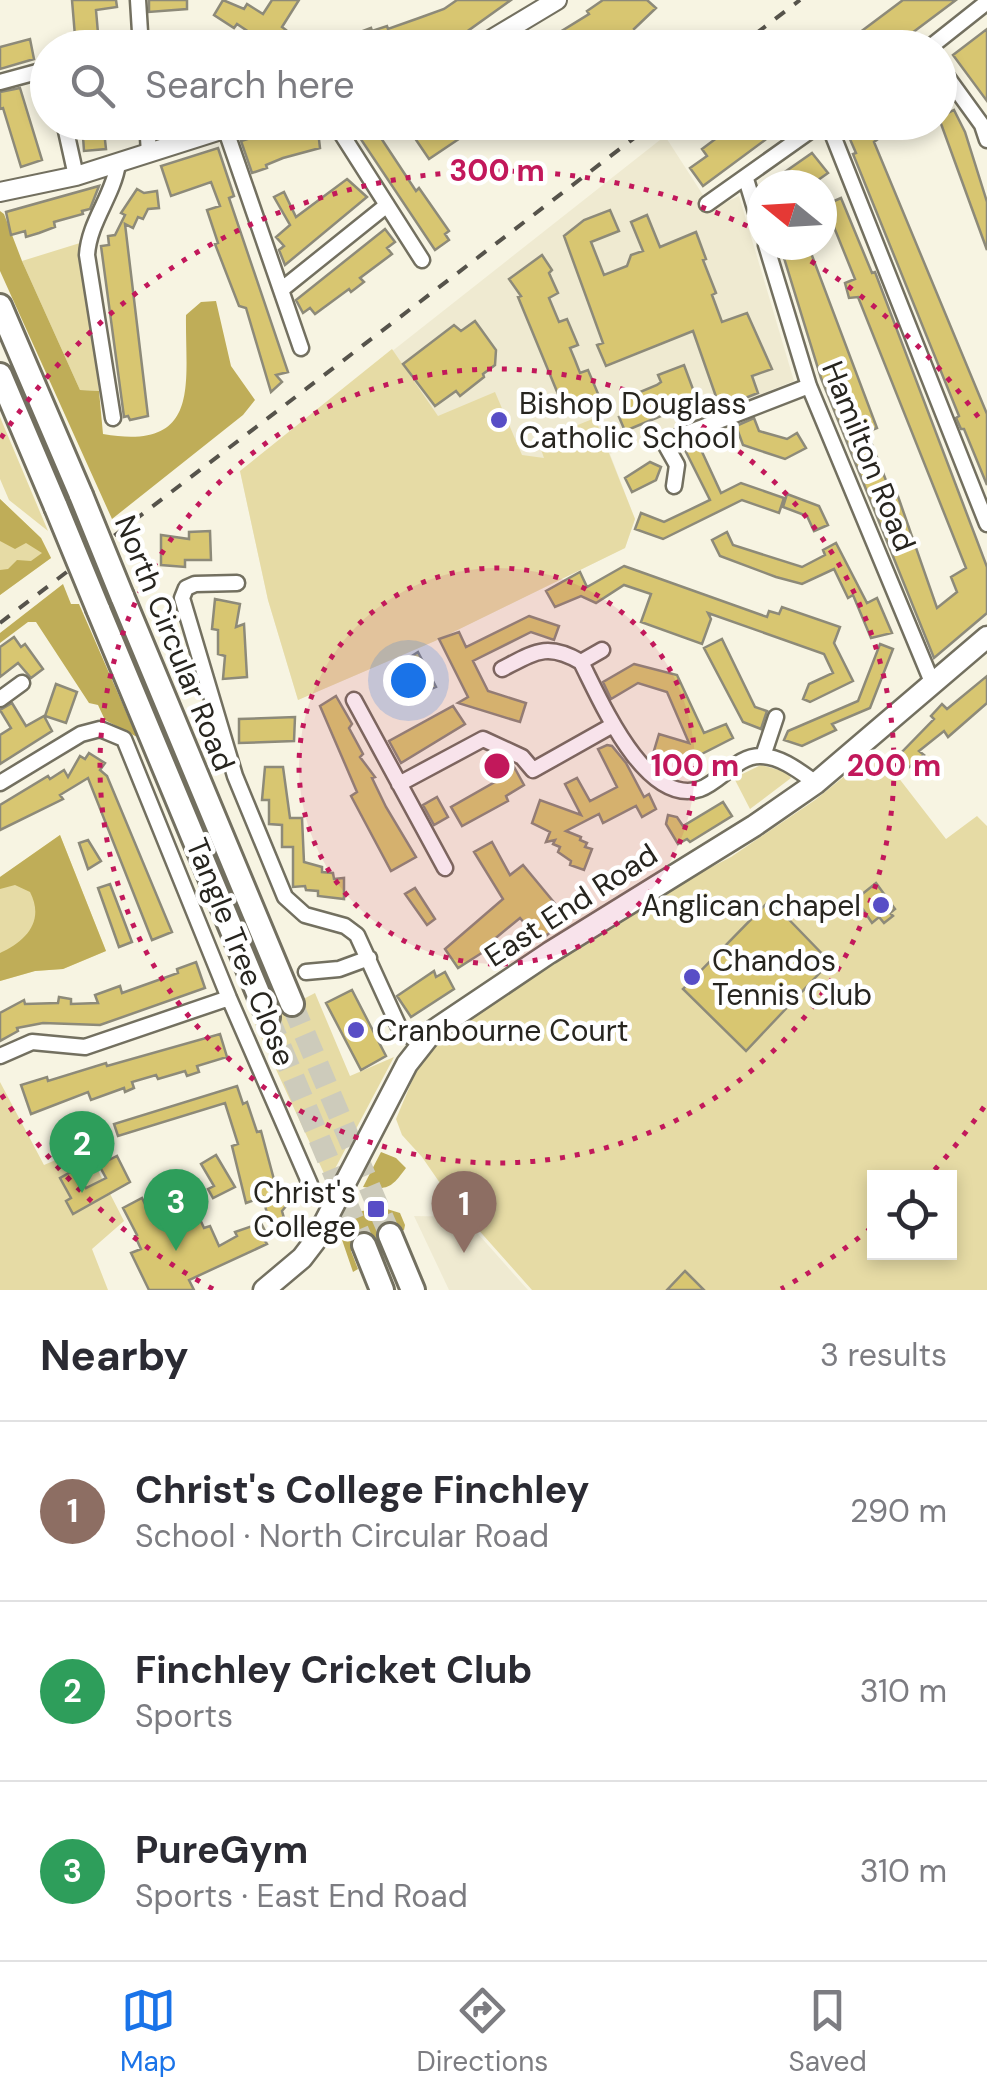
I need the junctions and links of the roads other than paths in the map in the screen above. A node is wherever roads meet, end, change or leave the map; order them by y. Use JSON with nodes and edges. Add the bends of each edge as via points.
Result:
{"nodes":[{"id":1,"x":138,"y":0,"type":"edge"},
{"id":2,"x":556,"y":0,"type":"edge"},
{"id":3,"x":987,"y":2,"type":"edge"},
{"id":4,"x":140,"y":30,"type":"edge"},
{"id":5,"x":506,"y":30,"type":"edge"},
{"id":6,"x":951,"y":30,"type":"edge"},
{"id":7,"x":30,"y":74,"type":"edge"},
{"id":8,"x":0,"y":82,"type":"edge"},
{"id":9,"x":957,"y":90,"type":"edge"},
{"id":10,"x":68,"y":140,"type":"edge"},
{"id":11,"x":148,"y":140,"type":"edge"},
{"id":12,"x":189,"y":140,"type":"edge"},
{"id":13,"x":229,"y":140,"type":"edge"},
{"id":14,"x":345,"y":140,"type":"edge"},
{"id":15,"x":798,"y":140,"type":"edge"},
{"id":16,"x":835,"y":140,"type":"edge"},
{"id":17,"x":987,"y":140,"type":"edge"},
{"id":18,"x":149,"y":153,"type":"junction"},
{"id":19,"x":118,"y":164,"type":"junction"},
{"id":20,"x":76,"y":176,"type":"junction"},
{"id":21,"x":746,"y":179,"type":"junction"},
{"id":22,"x":747,"y":182,"type":"edge"},
{"id":23,"x":1,"y":190,"type":"edge"},
{"id":24,"x":706,"y":204,"type":"dead end"},
{"id":25,"x":387,"y":205,"type":"junction"},
{"id":26,"x":422,"y":260,"type":"dead end"},
{"id":27,"x":771,"y":260,"type":"edge"},
{"id":28,"x":281,"y":290,"type":"junction"},
{"id":29,"x":0,"y":306,"type":"edge"},
{"id":30,"x":301,"y":348,"type":"dead end"},
{"id":31,"x":0,"y":374,"type":"edge"},
{"id":32,"x":809,"y":386,"type":"junction"},
{"id":33,"x":113,"y":418,"type":"dead end"},
{"id":34,"x":674,"y":486,"type":"dead end"},
{"id":35,"x":987,"y":524,"type":"edge"},
{"id":36,"x":237,"y":583,"type":"dead end"},
{"id":37,"x":987,"y":637,"type":"edge"},
{"id":38,"x":602,"y":650,"type":"dead end"},
{"id":39,"x":582,"y":662,"type":"junction"},
{"id":40,"x":502,"y":668,"type":"dead end"},
{"id":41,"x":932,"y":682,"type":"junction"},
{"id":42,"x":22,"y":683,"type":"dead end"},
{"id":43,"x":0,"y":698,"type":"edge"},
{"id":44,"x":354,"y":700,"type":"dead end"},
{"id":45,"x":776,"y":717,"type":"dead end"},
{"id":46,"x":613,"y":725,"type":"junction"},
{"id":47,"x":763,"y":756,"type":"junction"},
{"id":48,"x":0,"y":783,"type":"edge"},
{"id":49,"x":816,"y":783,"type":"junction"},
{"id":50,"x":399,"y":784,"type":"junction"},
{"id":51,"x":444,"y":868,"type":"dead end"},
{"id":52,"x":369,"y":958,"type":"junction"},
{"id":53,"x":306,"y":972,"type":"dead end"},
{"id":54,"x":230,"y":998,"type":"junction"},
{"id":55,"x":292,"y":1004,"type":"tunnel mouth"},
{"id":56,"x":268,"y":1017,"type":"tunnel mouth"},
{"id":57,"x":420,"y":1044,"type":"junction"},
{"id":58,"x":0,"y":1056,"type":"edge"},
{"id":59,"x":310,"y":1184,"type":"dead end"},
{"id":60,"x":390,"y":1235,"type":"tunnel mouth"},
{"id":61,"x":364,"y":1246,"type":"tunnel mouth"},
{"id":62,"x":264,"y":1290,"type":"edge"},
{"id":63,"x":382,"y":1290,"type":"edge"},
{"id":64,"x":413,"y":1290,"type":"edge"}],
"edges":[{"from":1,"to":4,"type":"street"},
{"from":2,"to":5,"type":"street"},
{"from":3,"to":6,"type":"street"},
{"from":7,"to":8,"type":"street"},
{"from":9,"to":17,"type":"street"},
{"from":10,"to":20,"type":"street"},
{"from":11,"to":18,"type":"street"},
{"from":12,"to":18,"type":"street"},
{"from":13,"to":28,"type":"street"},
{"from":14,"to":25,"type":"street"},
{"from":15,"to":21,"type":"street"},
{"from":16,"to":35,"type":"street"},
{"from":18,"to":19,"type":"street"},
{"from":19,"to":20,"type":"street"},
{"from":19,"to":33,"type":"street","via":[[87,255]]},
{"from":20,"to":23,"type":"street"},
{"from":21,"to":22,"type":"street"},
{"from":21,"to":24,"type":"street"},
{"from":25,"to":26,"type":"street"},
{"from":25,"to":28,"type":"street"},
{"from":27,"to":32,"type":"street","name":"Hamilton Road"},
{"from":28,"to":30,"type":"street"},
{"from":29,"to":55,"type":"highway","name":"North Circular Road","bridge":true},
{"from":31,"to":56,"type":"highway","name":"North Circular Road","bridge":true},
{"from":32,"to":34,"type":"street","via":[[664,442],[677,465]]},
{"from":32,"to":41,"type":"street","name":"Hamilton Road"},
{"from":36,"to":52,"type":"street","via":[[195,584],[182,598],[235,776],[290,904],[345,926]]},
{"from":37,"to":41,"type":"main road","name":"East End Road"},
{"from":38,"to":39,"type":"street"},
{"from":39,"to":40,"type":"street","via":[[561,650],[538,650]]},
{"from":39,"to":46,"type":"street"},
{"from":41,"to":49,"type":"main road","name":"East End Road"},
{"from":42,"to":43,"type":"street"},
{"from":44,"to":50,"type":"street"},
{"from":45,"to":47,"type":"street"},
{"from":46,"to":47,"type":"street","via":[[652,776],[674,789],[696,790]]},
{"from":46,"to":50,"type":"street","via":[[533,770],[522,757],[482,739]]},
{"from":47,"to":49,"type":"street"},
{"from":48,"to":54,"type":"street","name":"Tangle Tree Close","via":[[81,734],[100,729],[124,738]]},
{"from":49,"to":57,"type":"main road","name":"East End Road","via":[[541,958]]},
{"from":50,"to":51,"type":"street"},
{"from":52,"to":53,"type":"street"},
{"from":52,"to":57,"type":"street","via":[[399,1027]]},
{"from":54,"to":58,"type":"street","via":[[85,1046],[32,1042]]},
{"from":54,"to":59,"type":"street","name":"Tangle Tree Close"},
{"from":57,"to":62,"type":"main road","name":"East End Road","via":[[315,1242]]},
{"from":60,"to":64,"type":"highway"},
{"from":61,"to":63,"type":"highway"}]}
